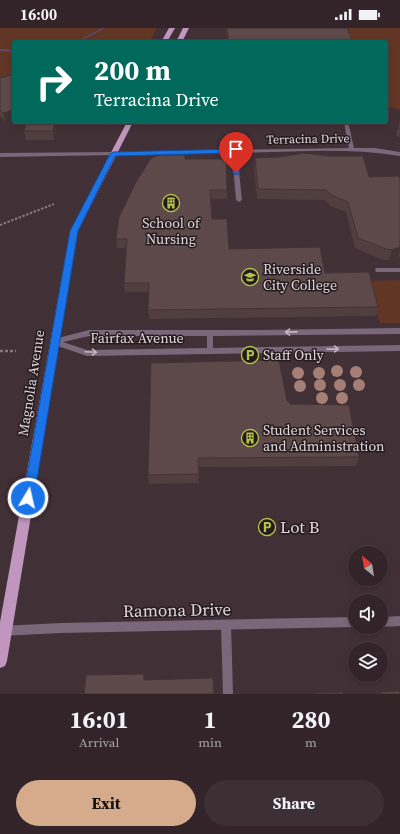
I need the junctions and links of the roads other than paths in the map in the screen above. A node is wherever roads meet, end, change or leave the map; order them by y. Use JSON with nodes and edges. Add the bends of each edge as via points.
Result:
{"nodes":[{"id":1,"x":172,"y":28,"type":"edge"},
{"id":2,"x":186,"y":28,"type":"edge"},
{"id":3,"x":165,"y":40,"type":"edge"},
{"id":4,"x":180,"y":40,"type":"edge"},
{"id":5,"x":129,"y":124,"type":"edge"},
{"id":6,"x":347,"y":124,"type":"edge"},
{"id":7,"x":352,"y":149,"type":"junction"},
{"id":8,"x":234,"y":151,"type":"junction"},
{"id":9,"x":113,"y":154,"type":"junction"},
{"id":10,"x":400,"y":154,"type":"edge"},
{"id":11,"x":0,"y":155,"type":"edge"},
{"id":12,"x":239,"y":200,"type":"dead end"},
{"id":13,"x":378,"y":270,"type":"dead end"},
{"id":14,"x":400,"y":270,"type":"edge"},
{"id":15,"x":400,"y":331,"type":"edge"},
{"id":16,"x":210,"y":333,"type":"junction"},
{"id":17,"x":54,"y":342,"type":"junction"},
{"id":18,"x":400,"y":348,"type":"edge"},
{"id":19,"x":210,"y":351,"type":"junction"},
{"id":20,"x":348,"y":622,"type":"edge"},
{"id":21,"x":388,"y":622,"type":"edge"},
{"id":22,"x":400,"y":622,"type":"edge"},
{"id":23,"x":226,"y":625,"type":"junction"},
{"id":24,"x":3,"y":631,"type":"edge"},
{"id":25,"x":0,"y":661,"type":"edge"},
{"id":26,"x":228,"y":694,"type":"edge"}],
"edges":[{"from":1,"to":3,"type":"main road"},
{"from":2,"to":4,"type":"main road"},
{"from":5,"to":9,"type":"main road","name":"Magnolia Avenue"},
{"from":6,"to":7,"type":"lane"},
{"from":7,"to":8,"type":"lane","name":"Terracina Drive"},
{"from":7,"to":10,"type":"lane","name":"Terracina Drive"},
{"from":8,"to":9,"type":"lane","name":"Terracina Drive"},
{"from":8,"to":12,"type":"lane"},
{"from":9,"to":11,"type":"street","name":"Terracina Drive"},
{"from":9,"to":17,"type":"main road","name":"Magnolia Avenue","via":[[74,231]]},
{"from":13,"to":14,"type":"lane"},
{"from":15,"to":16,"type":"lane","name":"Fairfax Avenue","one_way":true},
{"from":16,"to":17,"type":"lane","name":"Fairfax Avenue","via":[[89,333]]},
{"from":16,"to":19,"type":"lane"},
{"from":17,"to":19,"type":"lane","name":"Fairfax Avenue","one_way":true,"via":[[87,353]]},
{"from":17,"to":24,"type":"main road","name":"Magnolia Avenue"},
{"from":19,"to":18,"type":"lane","name":"Fairfax Avenue","one_way":true},
{"from":20,"to":23,"type":"street","name":"Ramona Drive"},
{"from":21,"to":22,"type":"street"},
{"from":23,"to":24,"type":"street","name":"Ramona Drive"},
{"from":23,"to":26,"type":"lane"},
{"from":24,"to":25,"type":"main road","name":"Magnolia Avenue"}]}
